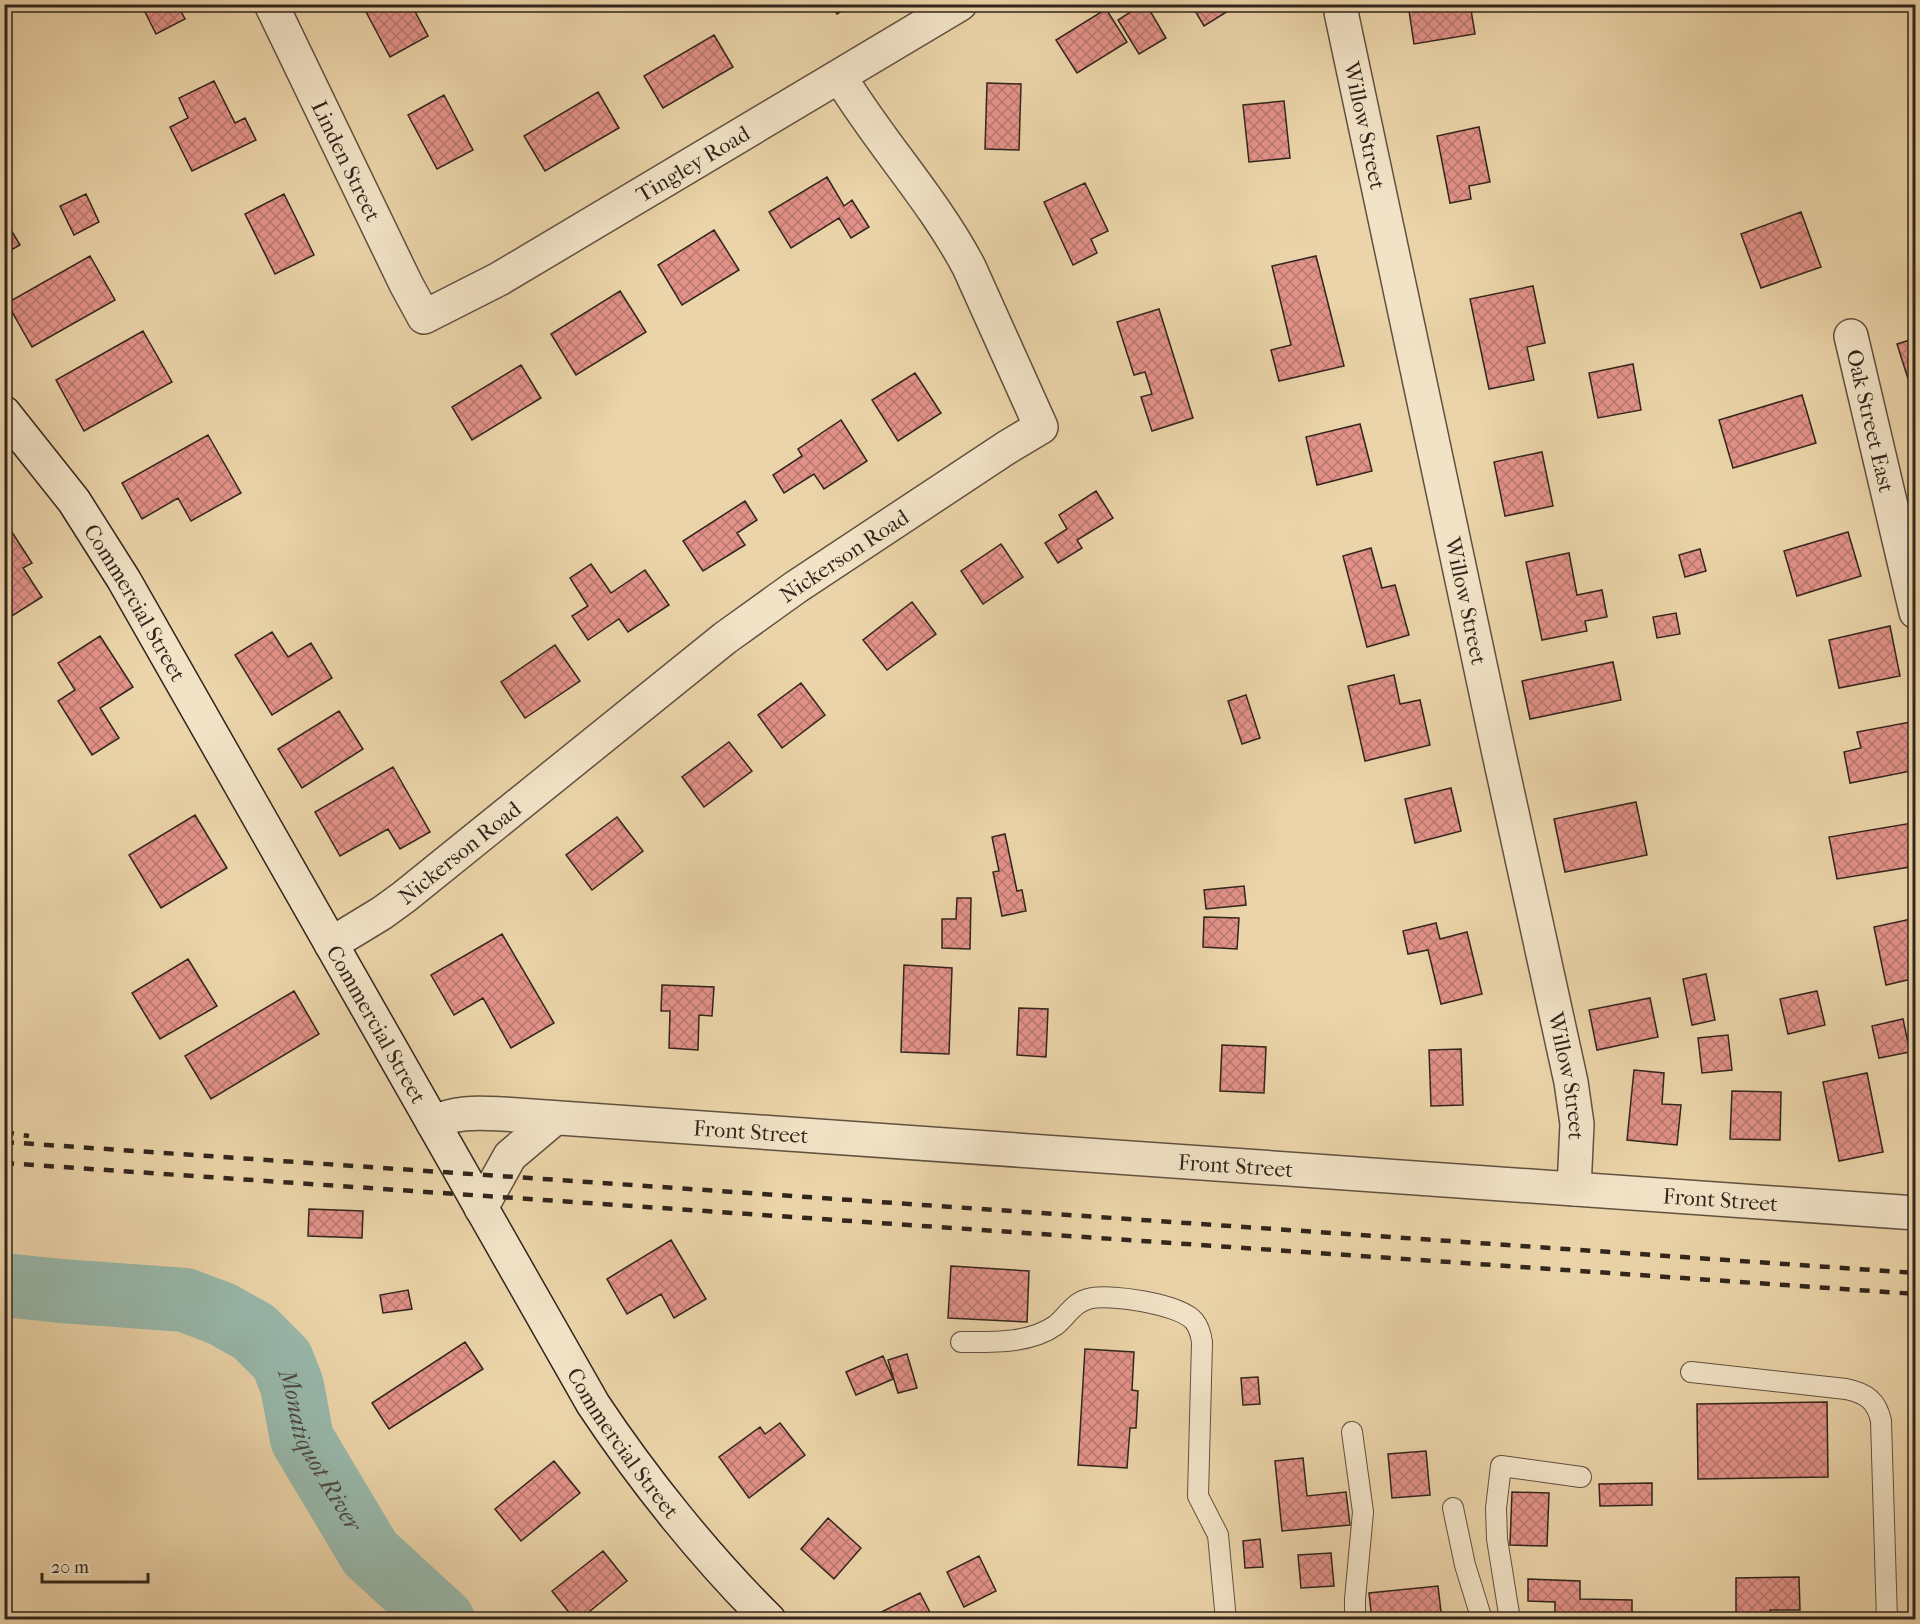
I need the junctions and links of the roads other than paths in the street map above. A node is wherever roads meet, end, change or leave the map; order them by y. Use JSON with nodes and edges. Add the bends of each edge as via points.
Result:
{"nodes":[{"id":1,"x":271,"y":4,"type":"edge"},
{"id":2,"x":960,"y":4,"type":"edge"},
{"id":3,"x":1341,"y":12,"type":"dead end"},
{"id":4,"x":840,"y":77,"type":"junction"},
{"id":5,"x":424,"y":317,"type":"joint"},
{"id":6,"x":1851,"y":336,"type":"dead end"},
{"id":7,"x":4,"y":413,"type":"edge"},
{"id":8,"x":1916,"y":612,"type":"edge"},
{"id":9,"x":331,"y":944,"type":"junction"},
{"id":10,"x":555,"y":1118,"type":"junction"},
{"id":11,"x":433,"y":1123,"type":"junction"},
{"id":12,"x":1574,"y":1189,"type":"junction"},
{"id":13,"x":481,"y":1208,"type":"junction"},
{"id":14,"x":1916,"y":1213,"type":"edge"},
{"id":15,"x":961,"y":1342,"type":"dead end"},
{"id":16,"x":1690,"y":1372,"type":"dead end"},
{"id":17,"x":1352,"y":1432,"type":"dead end"},
{"id":18,"x":1581,"y":1477,"type":"dead end"},
{"id":19,"x":1453,"y":1508,"type":"dead end"},
{"id":20,"x":769,"y":1620,"type":"edge"},
{"id":21,"x":1226,"y":1620,"type":"edge"},
{"id":22,"x":1355,"y":1620,"type":"edge"},
{"id":23,"x":1482,"y":1620,"type":"edge"},
{"id":24,"x":1510,"y":1620,"type":"edge"},
{"id":25,"x":1887,"y":1620,"type":"edge"}],
"edges":[{"from":1,"to":5,"type":"street","name":"Linden Street"},
{"from":2,"to":4,"type":"street","name":"Tingley Road"},
{"from":3,"to":12,"type":"street","name":"Willow Street","via":[[1571,1082],[1577,1134]]},
{"from":4,"to":5,"type":"street","name":"Tingley Road","via":[[498,279]]},
{"from":4,"to":9,"type":"street","name":"Nickerson Road","via":[[956,243],[1041,428],[769,606],[683,670],[382,914]]},
{"from":6,"to":8,"type":"street","name":"Oak Street East"},
{"from":7,"to":9,"type":"street","name":"Commercial Street","via":[[45,462],[98,537]]},
{"from":9,"to":11,"type":"street","name":"Commercial Street"},
{"from":10,"to":11,"type":"street","name":"Front Street","via":[[469,1113]]},
{"from":10,"to":12,"type":"street","name":"Front Street"},
{"from":10,"to":13,"type":"street","via":[[510,1156]]},
{"from":11,"to":13,"type":"street","name":"Commercial Street"},
{"from":12,"to":14,"type":"street","name":"Front Street"},
{"from":13,"to":20,"type":"street","name":"Commercial Street","via":[[614,1436],[688,1529]]},
{"from":15,"to":21,"type":"lane","via":[[1011,1340],[1042,1332],[1090,1298],[1154,1303],[1195,1321],[1202,1342],[1198,1496],[1218,1535]]},
{"from":16,"to":25,"type":"lane","via":[[1845,1389],[1865,1394],[1873,1401],[1881,1421]]},
{"from":17,"to":22,"type":"lane","via":[[1363,1512]]},
{"from":18,"to":24,"type":"lane","via":[[1501,1466],[1496,1524]]},
{"from":19,"to":23,"type":"lane","via":[[1462,1555]]}]}
